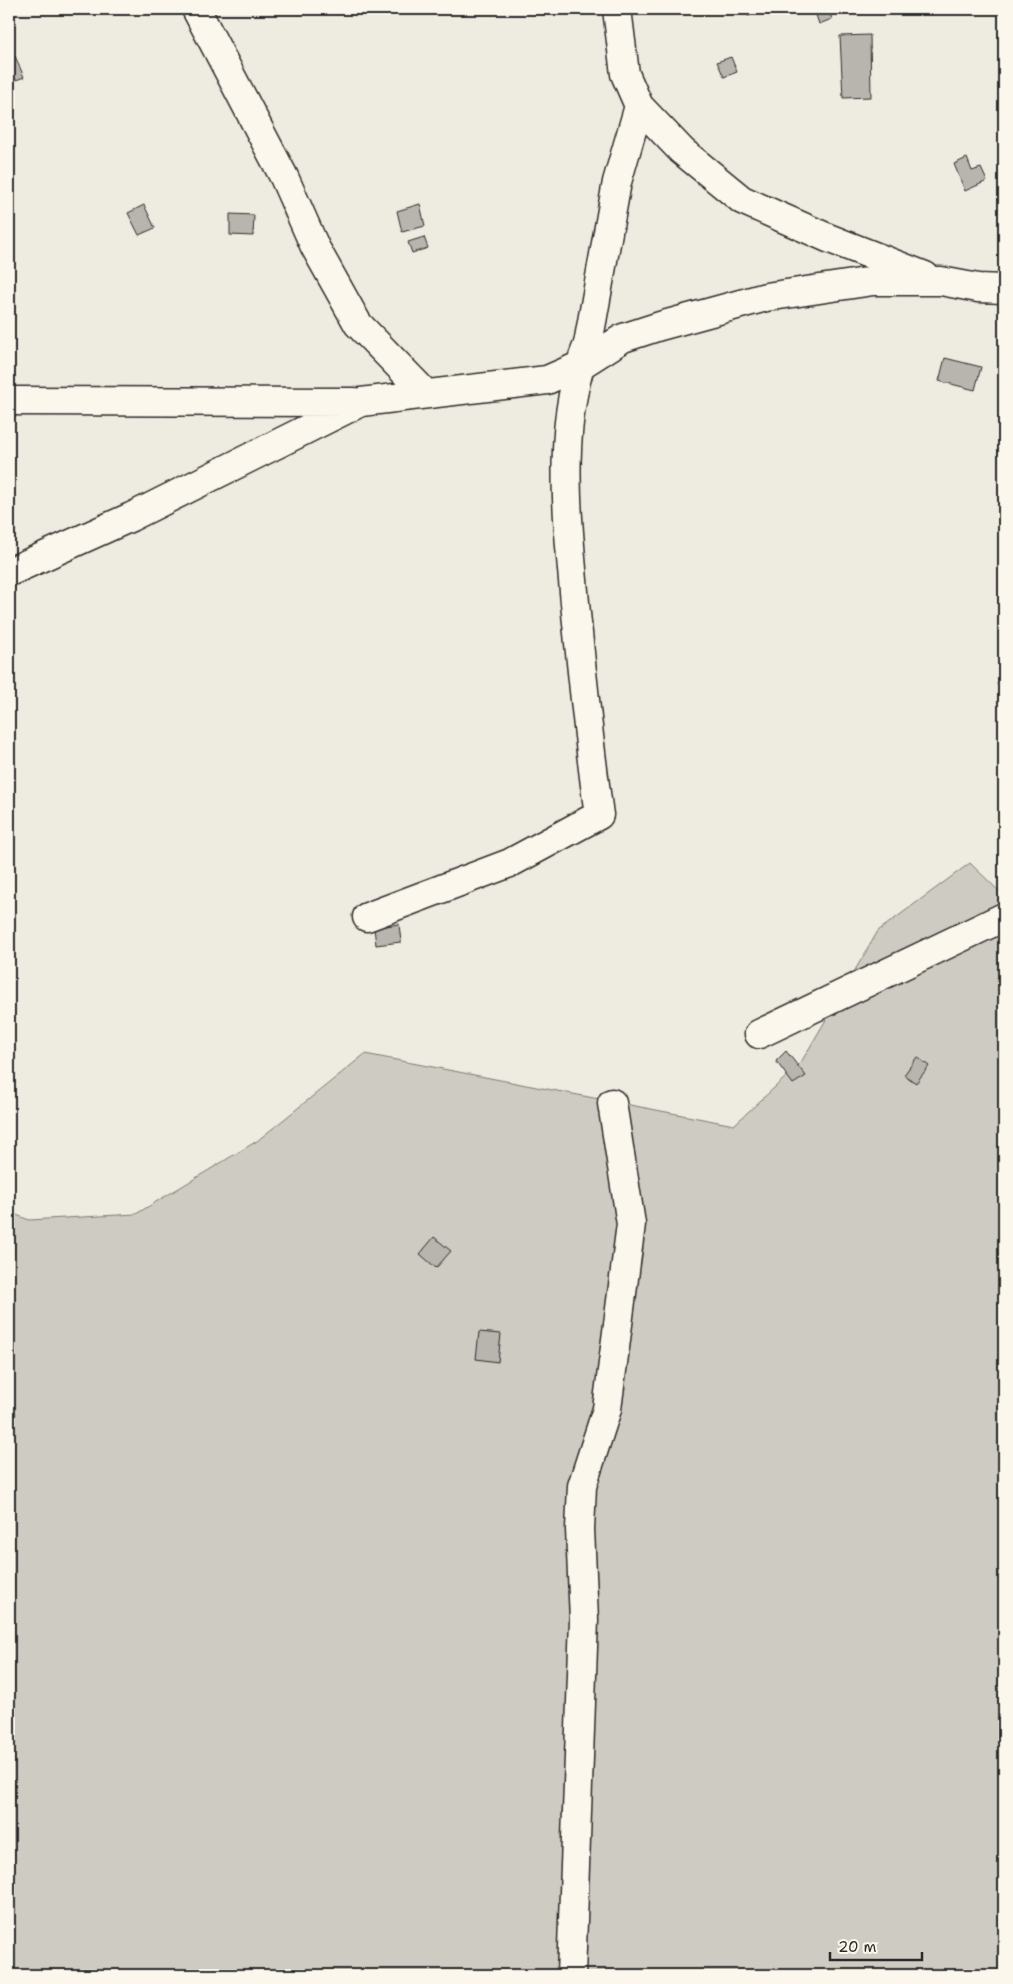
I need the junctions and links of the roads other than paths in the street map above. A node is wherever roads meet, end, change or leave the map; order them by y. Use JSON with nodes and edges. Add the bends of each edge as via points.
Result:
{"nodes":[{"id":1,"x":196,"y":9,"type":"edge"},
{"id":2,"x":617,"y":9,"type":"edge"},
{"id":3,"x":639,"y":106,"type":"junction"},
{"id":4,"x":941,"y":281,"type":"junction"},
{"id":5,"x":1004,"y":289,"type":"edge"},
{"id":6,"x":579,"y":366,"type":"junction"},
{"id":7,"x":426,"y":394,"type":"junction"},
{"id":8,"x":9,"y":401,"type":"edge"},
{"id":9,"x":360,"y":402,"type":"junction"},
{"id":10,"x":9,"y":572,"type":"edge"},
{"id":11,"x":367,"y":917,"type":"dead end"},
{"id":12,"x":1004,"y":917,"type":"edge"},
{"id":13,"x":759,"y":1034,"type":"dead end"},
{"id":14,"x":612,"y":1103,"type":"dead end"},
{"id":15,"x":571,"y":1975,"type":"edge"}],
"edges":[{"from":1,"to":7,"type":"street","via":[[284,177],[315,247],[358,324]]},
{"from":2,"to":3,"type":"street","via":[[626,74]]},
{"from":3,"to":4,"type":"street","via":[[682,151],[742,200],[828,238]]},
{"from":3,"to":6,"type":"street","via":[[617,182],[588,344]]},
{"from":4,"to":5,"type":"street"},
{"from":4,"to":6,"type":"street","via":[[873,281],[766,297],[623,338]]},
{"from":6,"to":7,"type":"street","via":[[547,380]]},
{"from":6,"to":11,"type":"street","via":[[569,422],[567,508],[586,726],[599,815],[510,863]]},
{"from":7,"to":9,"type":"street"},
{"from":8,"to":9,"type":"street"},
{"from":9,"to":10,"type":"street","via":[[131,517]]},
{"from":12,"to":13,"type":"street"},
{"from":14,"to":15,"type":"street","via":[[631,1224],[607,1409],[582,1486],[580,1529],[584,1620]]}]}
